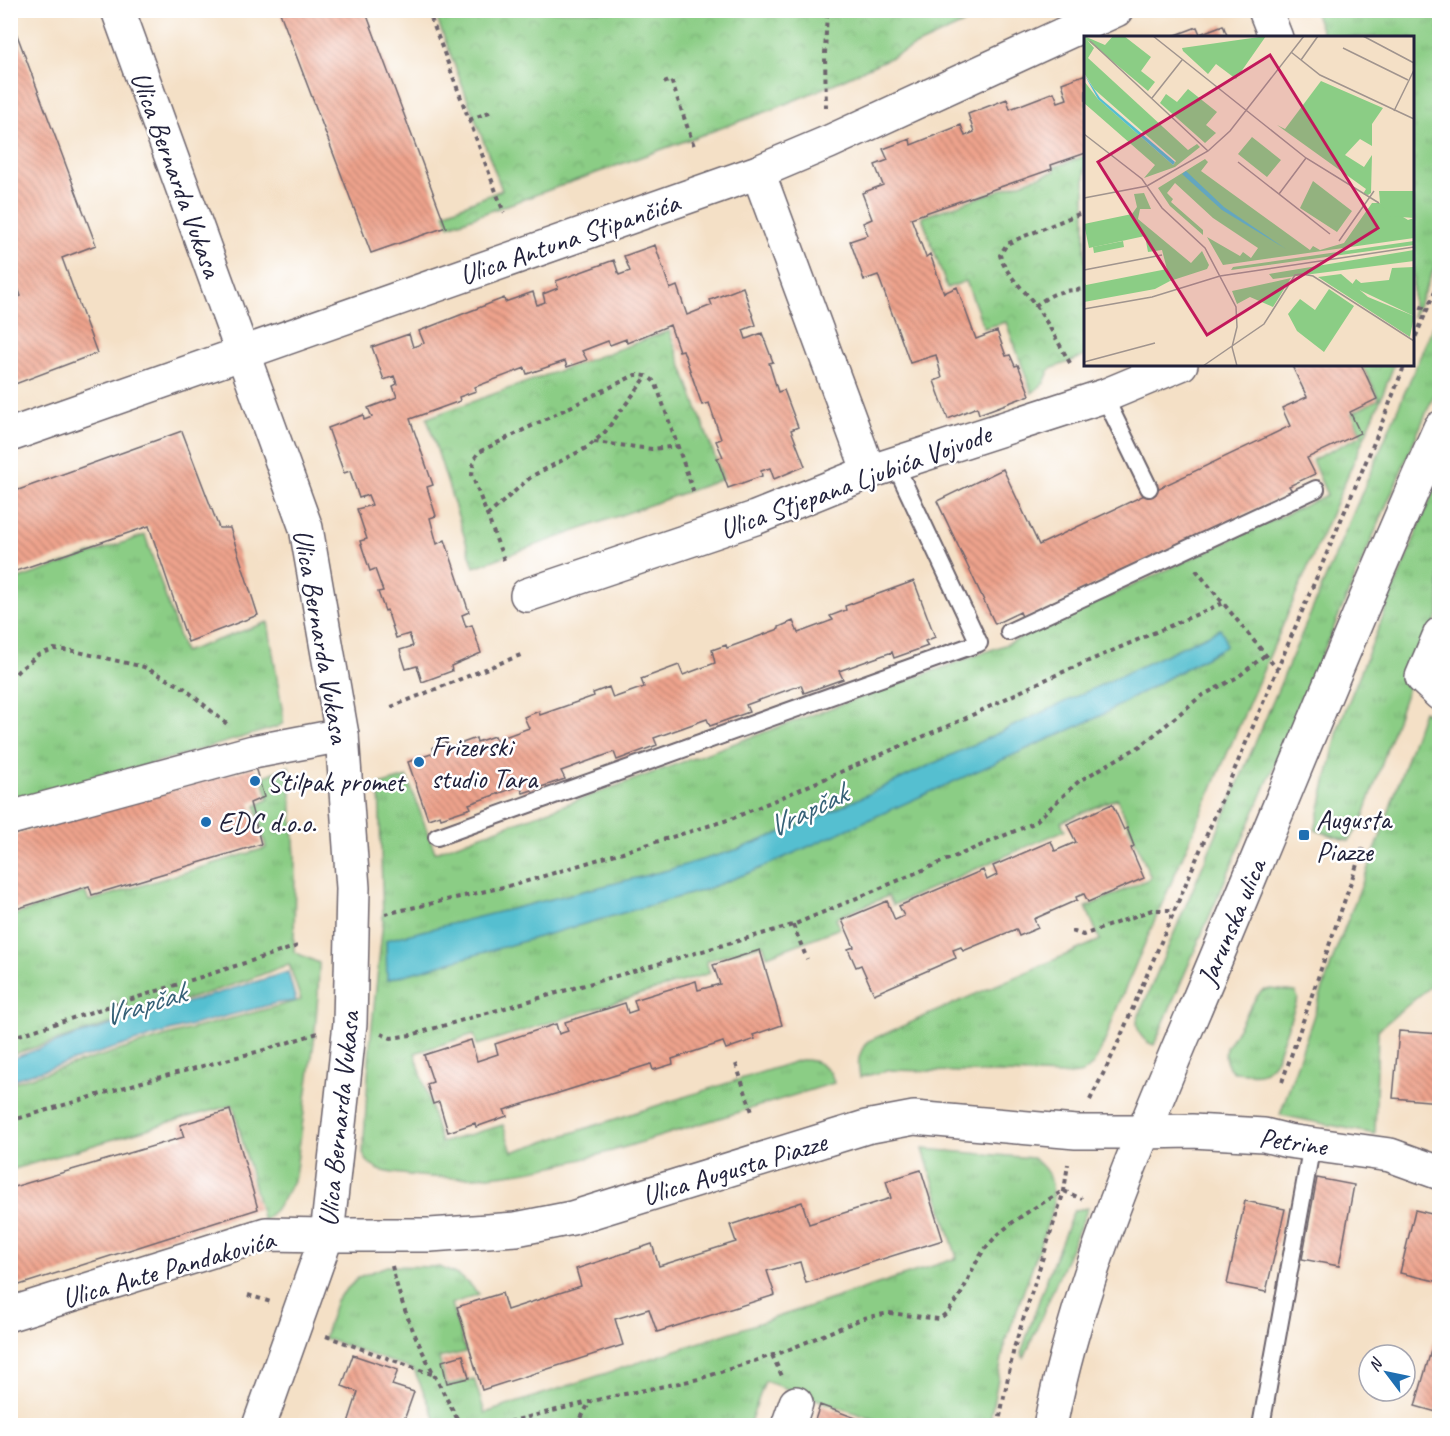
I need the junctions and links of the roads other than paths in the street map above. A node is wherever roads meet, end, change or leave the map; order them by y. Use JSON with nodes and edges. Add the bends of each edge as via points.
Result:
{"nodes":[{"id":1,"x":118,"y":10,"type":"edge"},
{"id":2,"x":1116,"y":10,"type":"edge"},
{"id":3,"x":1264,"y":10,"type":"edge"},
{"id":4,"x":1275,"y":36,"type":"edge"},
{"id":5,"x":758,"y":172,"type":"junction"},
{"id":6,"x":242,"y":354,"type":"junction"},
{"id":7,"x":1176,"y":366,"type":"edge"},
{"id":8,"x":1104,"y":396,"type":"junction"},
{"id":9,"x":1440,"y":428,"type":"edge"},
{"id":10,"x":10,"y":435,"type":"edge"},
{"id":11,"x":882,"y":468,"type":"junction"},
{"id":12,"x":1149,"y":488,"type":"dead end"},
{"id":13,"x":1316,"y":489,"type":"dead end"},
{"id":14,"x":527,"y":595,"type":"dead end"},
{"id":15,"x":1010,"y":632,"type":"dead end"},
{"id":16,"x":1440,"y":634,"type":"edge"},
{"id":17,"x":1440,"y":694,"type":"edge"},
{"id":18,"x":342,"y":735,"type":"junction"},
{"id":19,"x":10,"y":818,"type":"edge"},
{"id":20,"x":436,"y":837,"type":"dead end"},
{"id":21,"x":1143,"y":1132,"type":"junction"},
{"id":22,"x":1312,"y":1144,"type":"junction"},
{"id":23,"x":1440,"y":1173,"type":"edge"},
{"id":24,"x":327,"y":1235,"type":"junction"},
{"id":25,"x":10,"y":1314,"type":"edge"},
{"id":26,"x":259,"y":1425,"type":"edge"},
{"id":27,"x":1050,"y":1425,"type":"edge"},
{"id":28,"x":1261,"y":1425,"type":"edge"}],
"edges":[{"from":1,"to":6,"type":"street","name":"Ulica Bernarda Vukasa"},
{"from":2,"to":5,"type":"street","name":"Ulica Antuna Stipančića"},
{"from":3,"to":4,"type":"street"},
{"from":5,"to":6,"type":"street","name":"Ulica Antuna Stipančića"},
{"from":5,"to":11,"type":"street"},
{"from":6,"to":10,"type":"street","name":"Ulica Antuna Stipančića"},
{"from":6,"to":18,"type":"street","name":"Ulica Bernarda Vukasa","via":[[306,528]]},
{"from":7,"to":8,"type":"street","name":"Ulica Stjepana Ljubića Vojvode"},
{"from":8,"to":11,"type":"street","name":"Ulica Stjepana Ljubića Vojvode"},
{"from":8,"to":12,"type":"lane"},
{"from":9,"to":21,"type":"street","name":"Jarunska ulica"},
{"from":11,"to":14,"type":"street","name":"Ulica Stjepana Ljubića Vojvode","via":[[755,518]]},
{"from":11,"to":20,"type":"lane","via":[[979,643]]},
{"from":13,"to":15,"type":"lane"},
{"from":16,"to":17,"type":"street","via":[[1422,677]]},
{"from":18,"to":19,"type":"street","via":[[252,752]]},
{"from":18,"to":24,"type":"street","name":"Ulica Bernarda Vukasa","via":[[352,888],[350,1023]]},
{"from":21,"to":22,"type":"street","name":"Petrine","via":[[1264,1135]]},
{"from":21,"to":24,"type":"street","name":"Ulica Augusta Piazze","via":[[1076,1132],[914,1118],[866,1127],[561,1221],[506,1230],[430,1235]]},
{"from":21,"to":27,"type":"street","name":"Jarunska ulica","via":[[1087,1281]]},
{"from":22,"to":23,"type":"street","name":"Petrine","via":[[1390,1155]]},
{"from":22,"to":28,"type":"lane"},
{"from":24,"to":25,"type":"street","name":"Ulica Ante Pandakovića","via":[[266,1234]]},
{"from":24,"to":26,"type":"street","name":"Ulica Bernarda Vukasa"}]}
